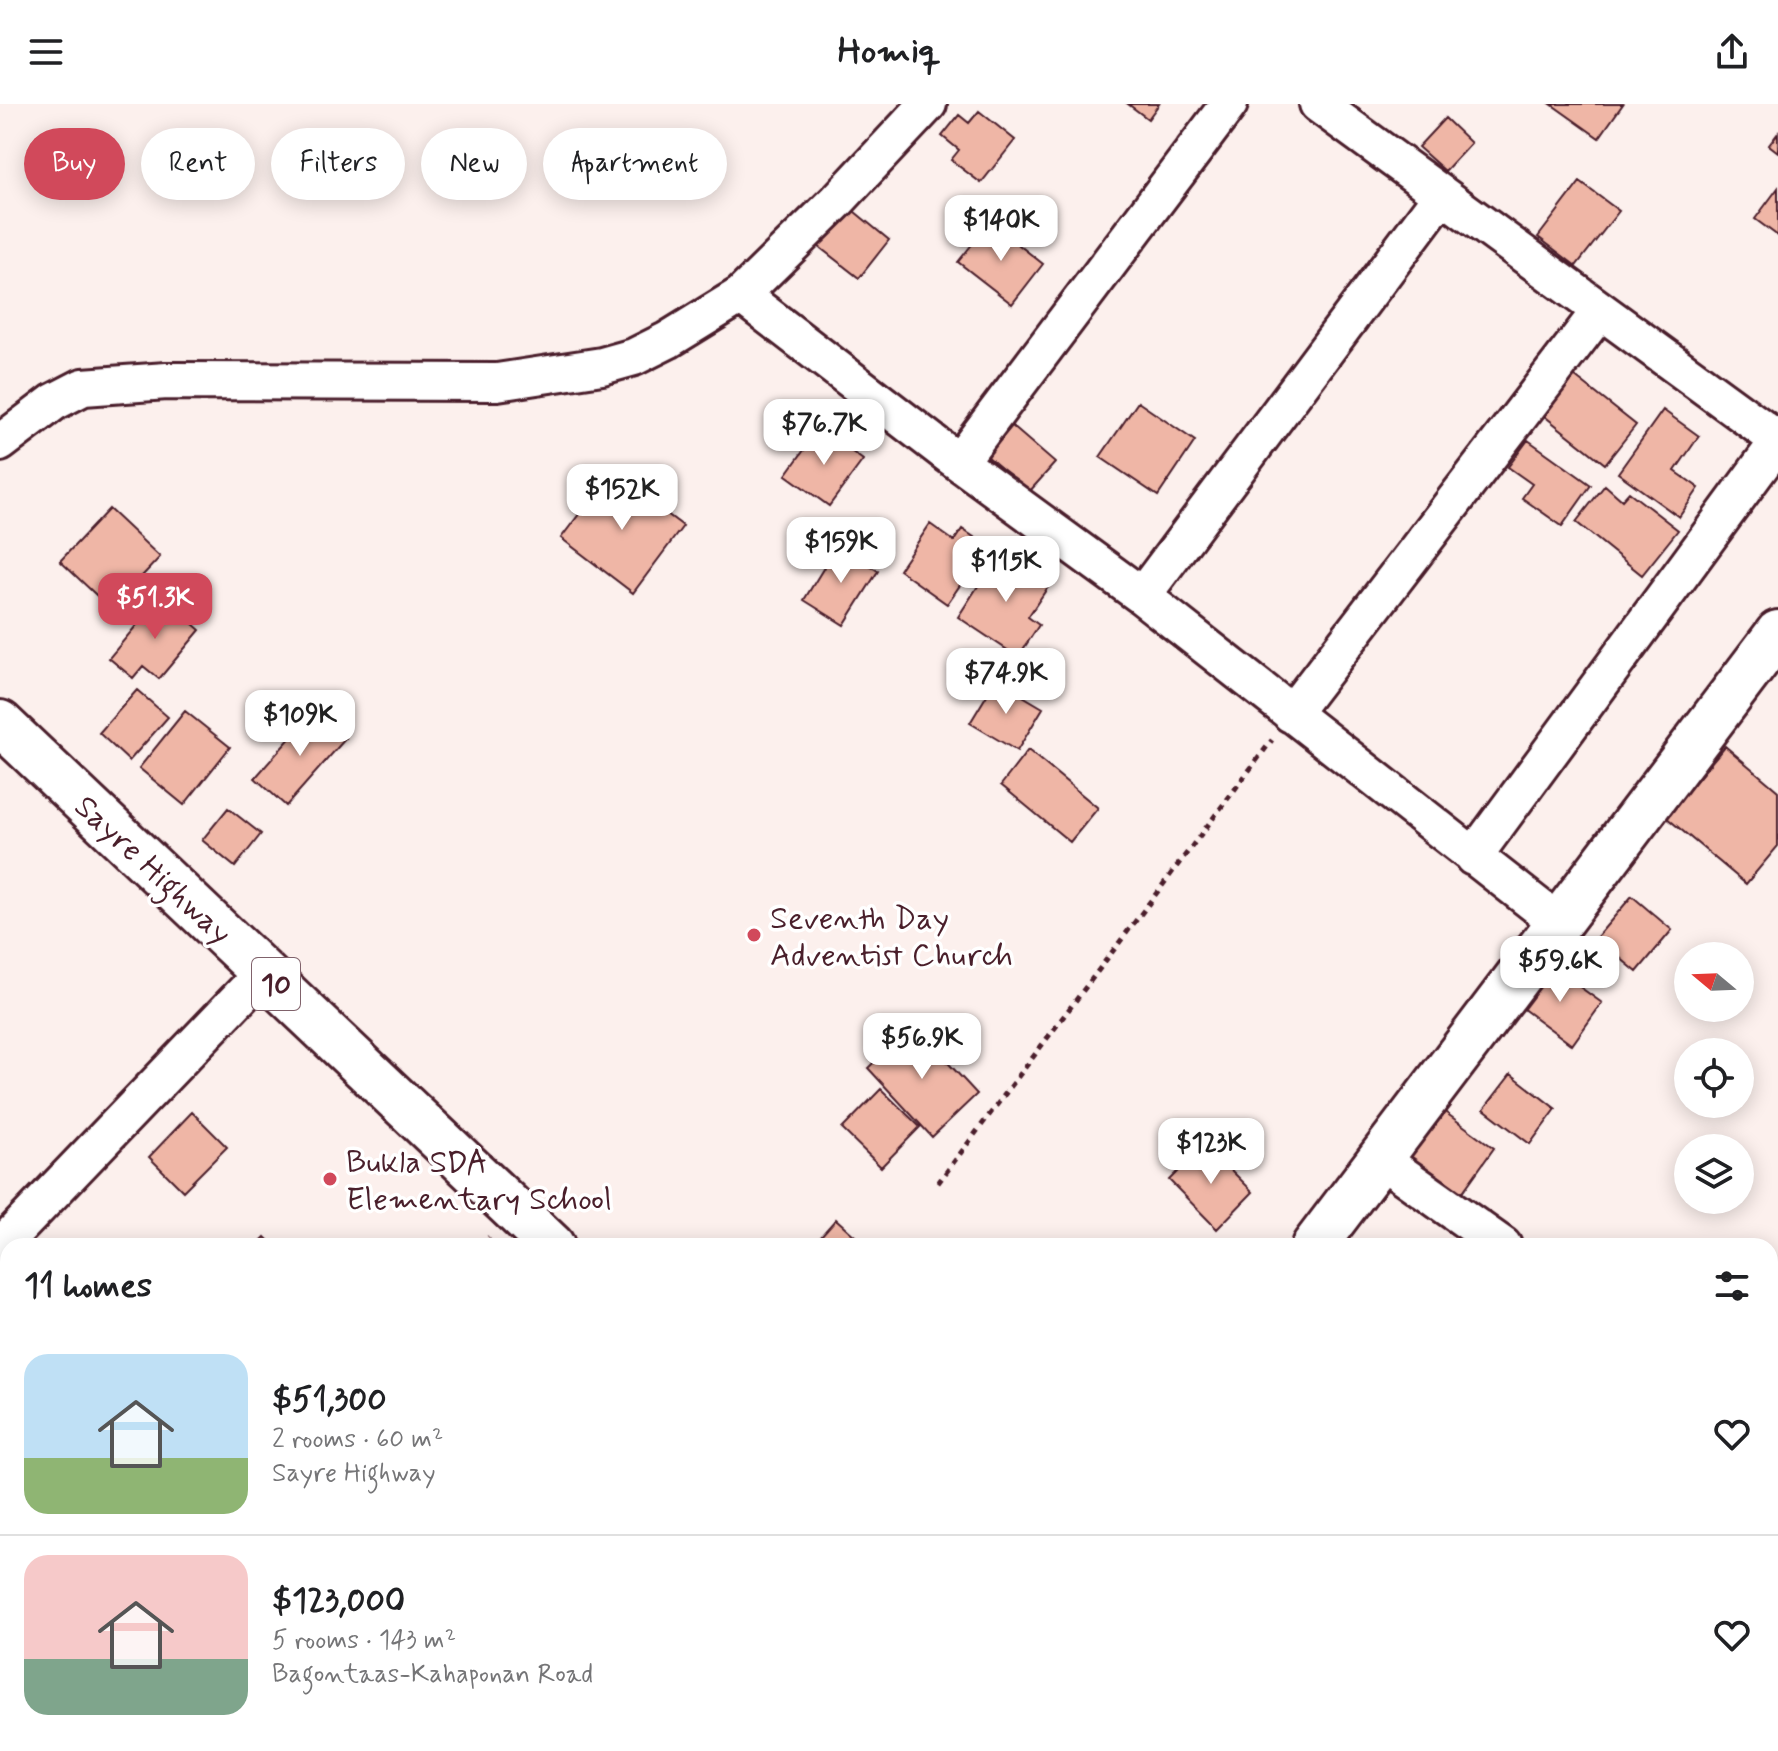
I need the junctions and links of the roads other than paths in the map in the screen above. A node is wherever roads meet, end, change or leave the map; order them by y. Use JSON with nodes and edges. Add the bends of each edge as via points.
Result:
{"nodes":[{"id":1,"x":928,"y":104,"type":"edge"},
{"id":2,"x":1229,"y":104,"type":"edge"},
{"id":3,"x":1318,"y":104,"type":"edge"},
{"id":4,"x":1442,"y":195,"type":"junction"},
{"id":5,"x":741,"y":295,"type":"junction"},
{"id":6,"x":1600,"y":311,"type":"junction"},
{"id":7,"x":1778,"y":441,"type":"edge"},
{"id":8,"x":0,"y":443,"type":"edge"},
{"id":9,"x":959,"y":462,"type":"junction"},
{"id":10,"x":1142,"y":596,"type":"junction"},
{"id":11,"x":1778,"y":633,"type":"edge"},
{"id":12,"x":1291,"y":714,"type":"junction"},
{"id":13,"x":0,"y":723,"type":"edge"},
{"id":14,"x":1473,"y":857,"type":"junction"},
{"id":15,"x":1559,"y":923,"type":"junction"},
{"id":16,"x":264,"y":972,"type":"junction"},
{"id":17,"x":1380,"y":1159,"type":"junction"},
{"id":18,"x":9,"y":1238,"type":"edge"},
{"id":19,"x":544,"y":1238,"type":"edge"},
{"id":20,"x":1320,"y":1238,"type":"edge"},
{"id":21,"x":1492,"y":1238,"type":"edge"}],
"edges":[{"from":1,"to":5,"type":"street"},
{"from":2,"to":9,"type":"street"},
{"from":3,"to":4,"type":"street"},
{"from":4,"to":6,"type":"street"},
{"from":4,"to":10,"type":"street"},
{"from":5,"to":8,"type":"street","via":[[668,340],[602,366],[497,382],[167,381],[83,387]]},
{"from":5,"to":9,"type":"street"},
{"from":6,"to":7,"type":"street"},
{"from":6,"to":12,"type":"street"},
{"from":7,"to":14,"type":"street"},
{"from":9,"to":10,"type":"street"},
{"from":10,"to":12,"type":"street"},
{"from":11,"to":15,"type":"main road"},
{"from":12,"to":14,"type":"street"},
{"from":13,"to":16,"type":"main road","name":"Sayre Highway","number":"10"},
{"from":14,"to":15,"type":"street"},
{"from":15,"to":17,"type":"main road"},
{"from":16,"to":18,"type":"street"},
{"from":16,"to":19,"type":"main road","name":"Sayre Highway","number":"10"},
{"from":17,"to":20,"type":"main road"},
{"from":17,"to":21,"type":"street"}]}
